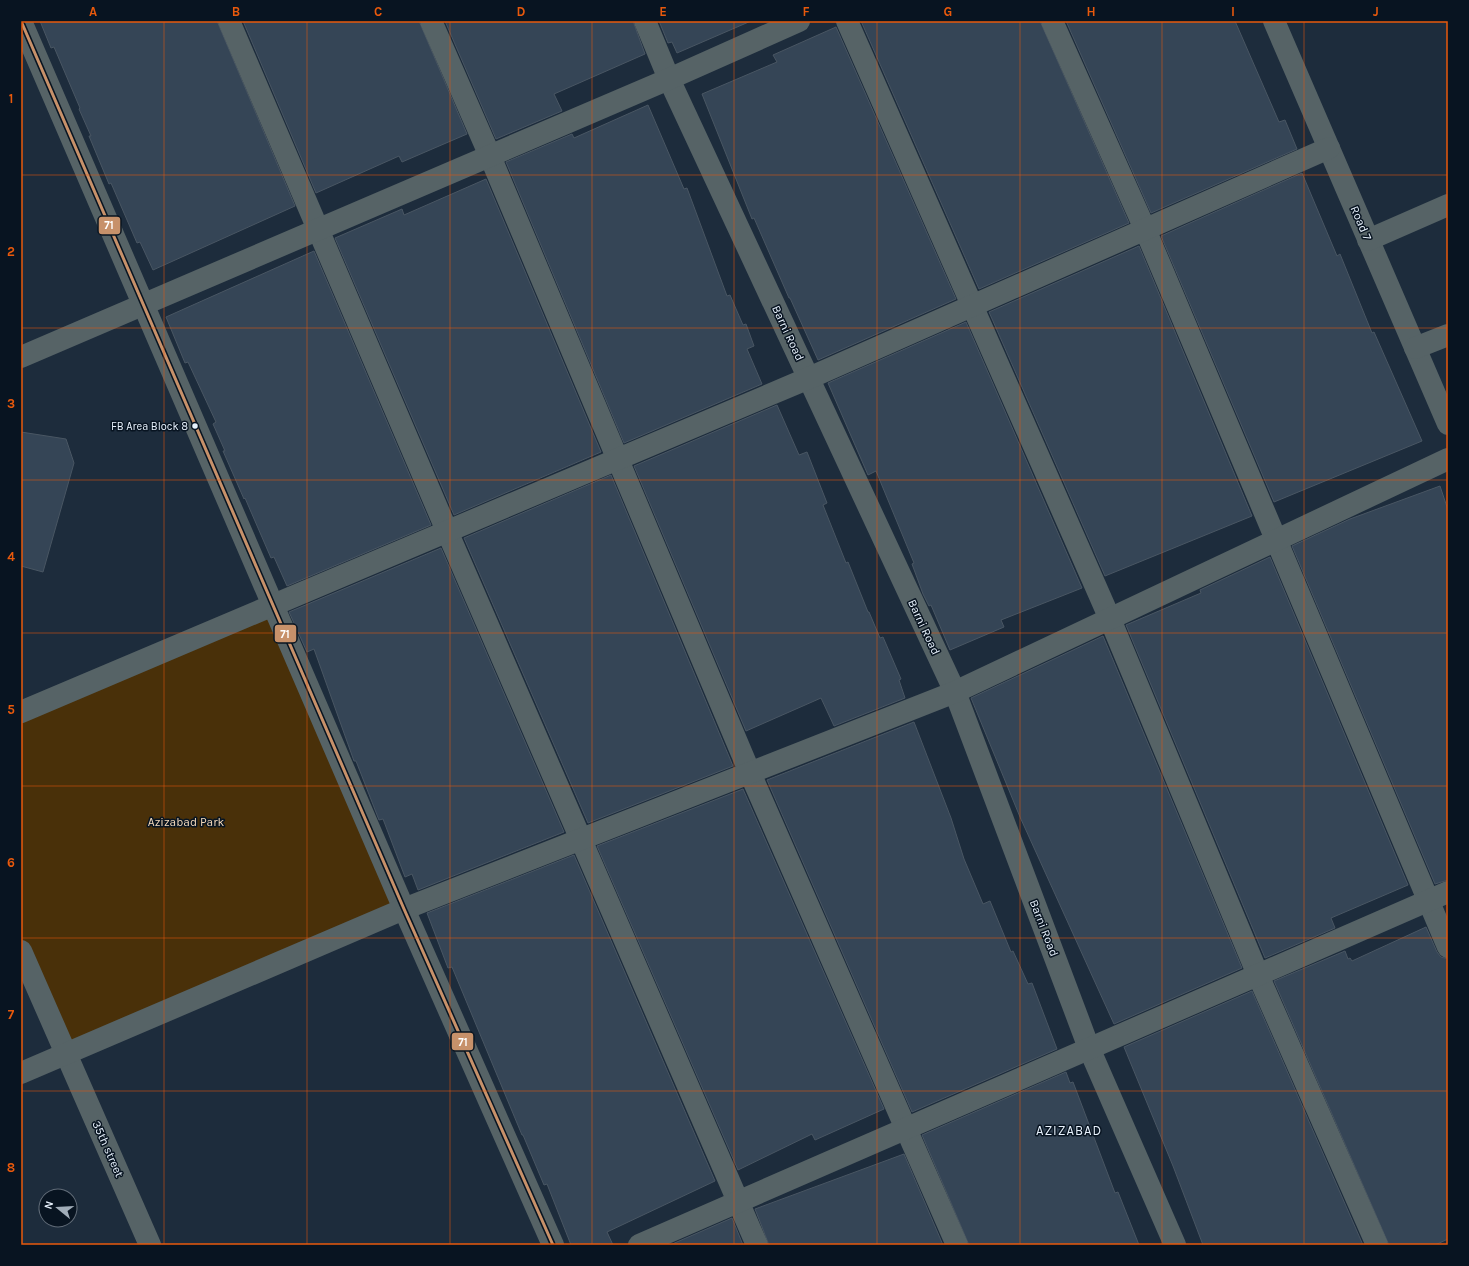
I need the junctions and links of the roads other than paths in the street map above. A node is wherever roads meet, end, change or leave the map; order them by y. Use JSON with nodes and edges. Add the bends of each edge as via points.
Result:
{"nodes":[{"id":1,"x":21,"y":21,"type":"edge"},
{"id":2,"x":229,"y":21,"type":"edge"},
{"id":3,"x":431,"y":21,"type":"edge"},
{"id":4,"x":645,"y":21,"type":"edge"},
{"id":5,"x":799,"y":21,"type":"edge"},
{"id":6,"x":847,"y":21,"type":"edge"},
{"id":7,"x":1052,"y":21,"type":"edge"},
{"id":8,"x":1274,"y":21,"type":"edge"},
{"id":9,"x":669,"y":79,"type":"junction"},
{"id":10,"x":1329,"y":148,"type":"junction"},
{"id":11,"x":490,"y":156,"type":"junction"},
{"id":12,"x":1448,"y":205,"type":"edge"},
{"id":13,"x":319,"y":229,"type":"junction"},
{"id":14,"x":1145,"y":229,"type":"junction"},
{"id":15,"x":1368,"y":240,"type":"junction"},
{"id":16,"x":142,"y":304,"type":"junction"},
{"id":17,"x":972,"y":305,"type":"junction"},
{"id":18,"x":1448,"y":335,"type":"edge"},
{"id":19,"x":1415,"y":348,"type":"junction"},
{"id":20,"x":21,"y":357,"type":"edge"},
{"id":21,"x":808,"y":378,"type":"junction"},
{"id":22,"x":1448,"y":424,"type":"edge"},
{"id":23,"x":617,"y":458,"type":"junction"},
{"id":24,"x":1448,"y":459,"type":"edge"},
{"id":25,"x":447,"y":531,"type":"junction"},
{"id":26,"x":1276,"y":540,"type":"junction"},
{"id":27,"x":272,"y":605,"type":"junction"},
{"id":28,"x":1110,"y":619,"type":"junction"},
{"id":29,"x":955,"y":692,"type":"junction"},
{"id":30,"x":21,"y":712,"type":"edge"},
{"id":31,"x":750,"y":773,"type":"junction"},
{"id":32,"x":582,"y":839,"type":"junction"},
{"id":33,"x":1448,"y":892,"type":"edge"},
{"id":34,"x":1428,"y":901,"type":"junction"},
{"id":35,"x":404,"y":909,"type":"junction"},
{"id":36,"x":1448,"y":947,"type":"edge"},
{"id":37,"x":21,"y":951,"type":"edge"},
{"id":38,"x":1258,"y":975,"type":"junction"},
{"id":39,"x":1089,"y":1048,"type":"junction"},
{"id":40,"x":66,"y":1054,"type":"junction"},
{"id":41,"x":21,"y":1073,"type":"edge"},
{"id":42,"x":906,"y":1128,"type":"junction"},
{"id":43,"x":739,"y":1202,"type":"junction"},
{"id":44,"x":150,"y":1245,"type":"edge"},
{"id":45,"x":553,"y":1245,"type":"edge"},
{"id":46,"x":639,"y":1245,"type":"edge"},
{"id":47,"x":757,"y":1245,"type":"edge"},
{"id":48,"x":957,"y":1245,"type":"edge"},
{"id":49,"x":1175,"y":1245,"type":"edge"},
{"id":50,"x":1377,"y":1245,"type":"edge"}],
"edges":[{"from":1,"to":16,"type":"street"},
{"from":2,"to":13,"type":"street"},
{"from":3,"to":11,"type":"street"},
{"from":4,"to":9,"type":"street","name":"Barni Road"},
{"from":5,"to":9,"type":"street"},
{"from":6,"to":17,"type":"street"},
{"from":7,"to":14,"type":"street"},
{"from":8,"to":10,"type":"street","name":"Road 7"},
{"from":9,"to":11,"type":"street"},
{"from":9,"to":21,"type":"street","name":"Barni Road"},
{"from":10,"to":14,"type":"street"},
{"from":10,"to":15,"type":"street","name":"Road 7"},
{"from":11,"to":13,"type":"street"},
{"from":11,"to":23,"type":"street"},
{"from":12,"to":15,"type":"street"},
{"from":13,"to":16,"type":"street"},
{"from":13,"to":25,"type":"street"},
{"from":14,"to":17,"type":"street"},
{"from":14,"to":26,"type":"street"},
{"from":15,"to":19,"type":"street","name":"Road 7"},
{"from":16,"to":20,"type":"street"},
{"from":16,"to":27,"type":"street"},
{"from":17,"to":21,"type":"street"},
{"from":17,"to":28,"type":"street"},
{"from":18,"to":19,"type":"street"},
{"from":19,"to":22,"type":"street","name":"Road 7"},
{"from":21,"to":23,"type":"street"},
{"from":21,"to":29,"type":"street","name":"Barni Road"},
{"from":23,"to":25,"type":"street"},
{"from":23,"to":31,"type":"street"},
{"from":24,"to":26,"type":"street"},
{"from":25,"to":27,"type":"street"},
{"from":25,"to":32,"type":"street"},
{"from":26,"to":28,"type":"street"},
{"from":26,"to":34,"type":"street"},
{"from":27,"to":30,"type":"street"},
{"from":27,"to":35,"type":"street"},
{"from":28,"to":29,"type":"street"},
{"from":28,"to":38,"type":"street"},
{"from":29,"to":31,"type":"street"},
{"from":29,"to":39,"type":"street","name":"Barni Road"},
{"from":31,"to":32,"type":"street"},
{"from":31,"to":42,"type":"street"},
{"from":32,"to":35,"type":"street"},
{"from":32,"to":43,"type":"street"},
{"from":33,"to":34,"type":"street"},
{"from":34,"to":36,"type":"street"},
{"from":34,"to":38,"type":"street"},
{"from":35,"to":40,"type":"street"},
{"from":35,"to":45,"type":"street"},
{"from":37,"to":40,"type":"street","name":"35th street"},
{"from":38,"to":39,"type":"street"},
{"from":38,"to":50,"type":"street"},
{"from":39,"to":42,"type":"street"},
{"from":39,"to":49,"type":"street","name":"Barni Road"},
{"from":40,"to":41,"type":"street"},
{"from":40,"to":44,"type":"street","name":"35th street"},
{"from":42,"to":43,"type":"street"},
{"from":42,"to":48,"type":"street"},
{"from":43,"to":46,"type":"street"},
{"from":43,"to":47,"type":"street"}]}
